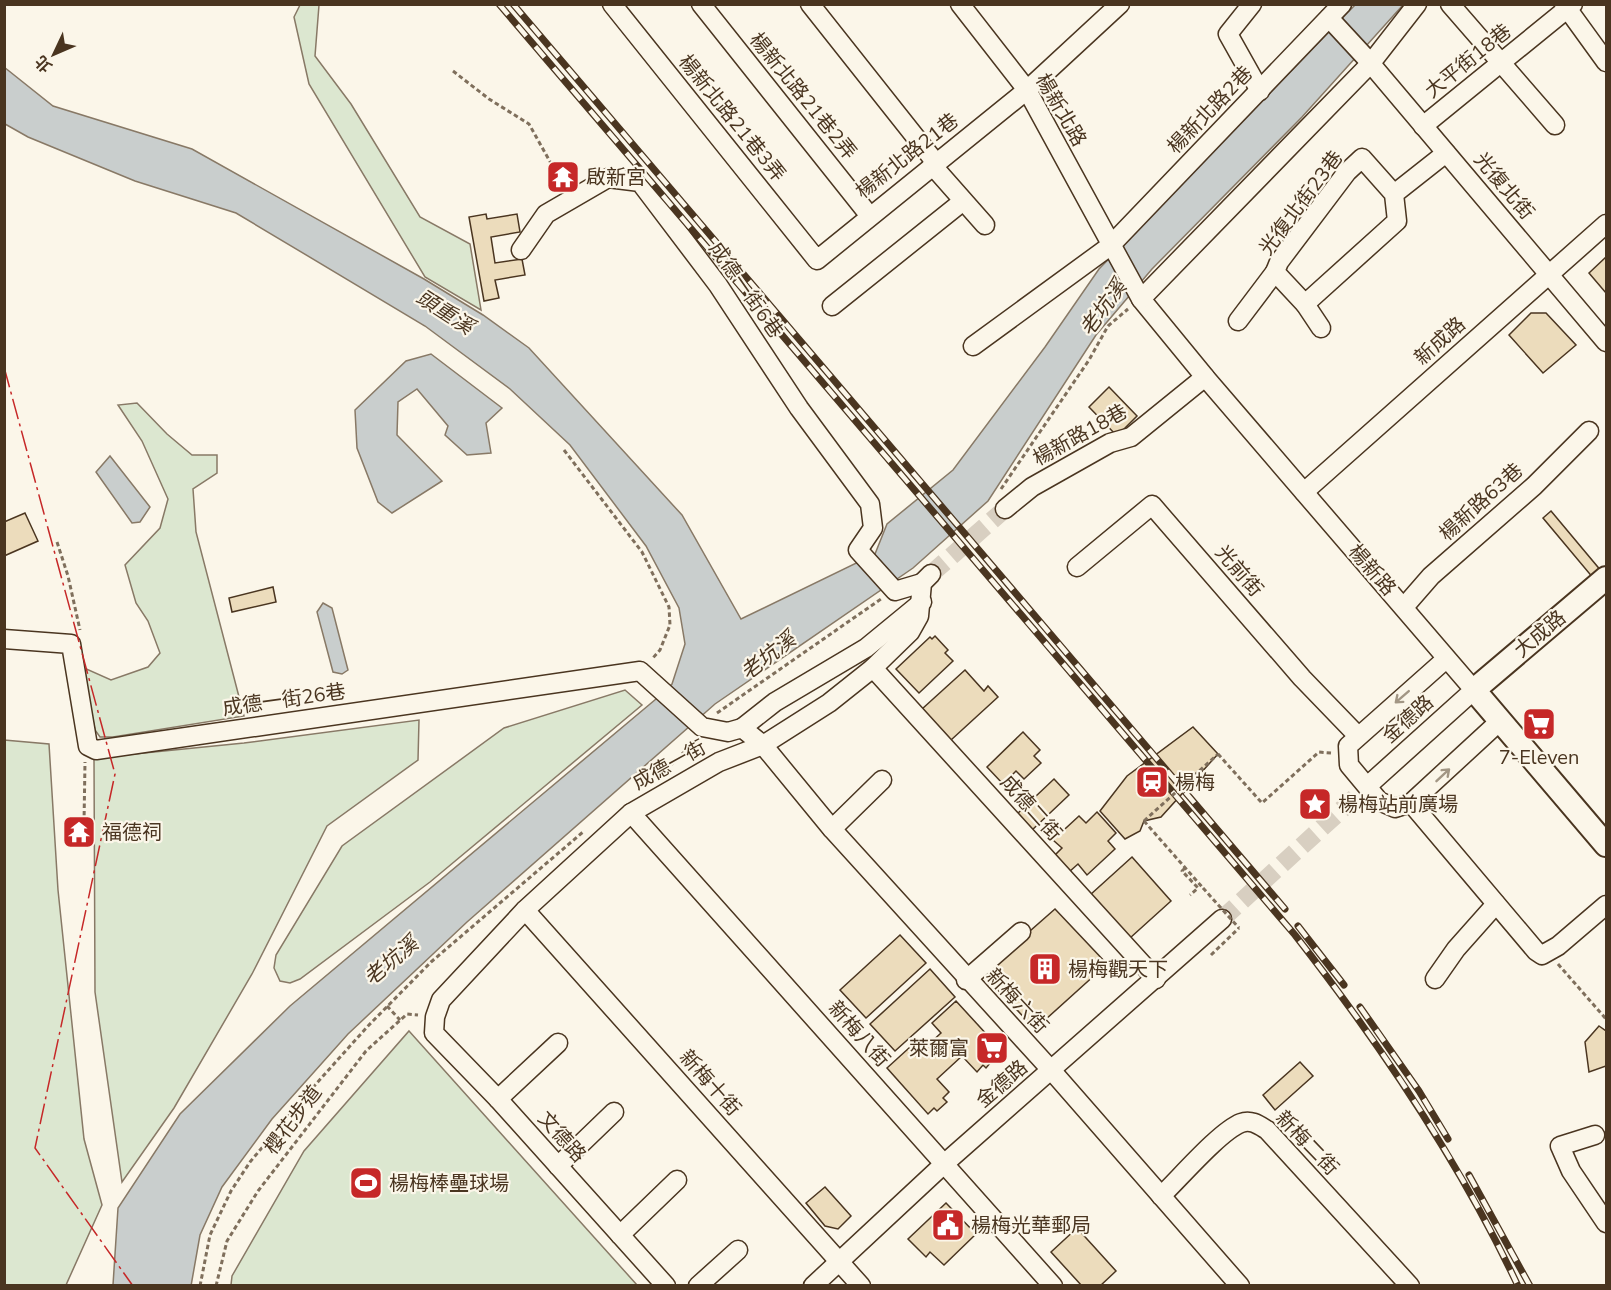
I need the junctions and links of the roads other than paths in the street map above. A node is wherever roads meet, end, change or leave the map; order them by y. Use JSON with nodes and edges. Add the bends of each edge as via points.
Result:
{"nodes":[{"id":1,"x":612,"y":4,"type":"edge"},
{"id":2,"x":701,"y":4,"type":"edge"},
{"id":3,"x":810,"y":4,"type":"edge"},
{"id":4,"x":960,"y":4,"type":"edge"},
{"id":5,"x":1120,"y":4,"type":"edge"},
{"id":6,"x":1252,"y":4,"type":"edge"},
{"id":7,"x":1417,"y":4,"type":"edge"},
{"id":8,"x":1450,"y":4,"type":"edge"},
{"id":9,"x":1568,"y":6,"type":"edge"},
{"id":10,"x":1336,"y":16,"type":"edge"},
{"id":11,"x":1369,"y":61,"type":"junction"},
{"id":12,"x":1501,"y":63,"type":"junction"},
{"id":13,"x":1606,"y":63,"type":"edge"},
{"id":14,"x":1026,"y":90,"type":"junction"},
{"id":15,"x":1260,"y":91,"type":"junction"},
{"id":16,"x":1555,"y":125,"type":"dead end"},
{"id":17,"x":1424,"y":126,"type":"junction"},
{"id":18,"x":1446,"y":153,"type":"junction"},
{"id":19,"x":934,"y":164,"type":"junction"},
{"id":20,"x":1394,"y":194,"type":"junction"},
{"id":21,"x":962,"y":202,"type":"junction"},
{"id":22,"x":869,"y":215,"type":"junction"},
{"id":23,"x":1606,"y":224,"type":"edge"},
{"id":24,"x":984,"y":225,"type":"dead end"},
{"id":25,"x":1110,"y":246,"type":"junction"},
{"id":26,"x":521,"y":250,"type":"dead end"},
{"id":27,"x":817,"y":260,"type":"joint"},
{"id":28,"x":1275,"y":272,"type":"junction"},
{"id":29,"x":1549,"y":274,"type":"junction"},
{"id":30,"x":1139,"y":296,"type":"junction"},
{"id":31,"x":1305,"y":304,"type":"junction"},
{"id":32,"x":832,"y":306,"type":"dead end"},
{"id":33,"x":1238,"y":321,"type":"dead end"},
{"id":34,"x":1322,"y":328,"type":"dead end"},
{"id":35,"x":1606,"y":342,"type":"edge"},
{"id":36,"x":972,"y":346,"type":"dead end"},
{"id":37,"x":1205,"y":378,"type":"junction"},
{"id":38,"x":1588,"y":431,"type":"dead end"},
{"id":39,"x":1304,"y":492,"type":"junction"},
{"id":40,"x":1000,"y":503,"type":"tunnel mouth"},
{"id":41,"x":1077,"y":567,"type":"dead end"},
{"id":42,"x":927,"y":578,"type":"joint"},
{"id":43,"x":1606,"y":578,"type":"edge"},
{"id":44,"x":922,"y":602,"type":"junction"},
{"id":45,"x":1404,"y":607,"type":"junction"},
{"id":46,"x":4,"y":639,"type":"edge"},
{"id":47,"x":1446,"y":659,"type":"junction"},
{"id":48,"x":873,"y":668,"type":"junction"},
{"id":49,"x":1474,"y":690,"type":"junction"},
{"id":50,"x":1500,"y":721,"type":"junction"},
{"id":51,"x":742,"y":728,"type":"junction"},
{"id":52,"x":1358,"y":736,"type":"junction"},
{"id":53,"x":763,"y":745,"type":"junction"},
{"id":54,"x":882,"y":780,"type":"dead end"},
{"id":55,"x":1373,"y":781,"type":"tunnel mouth"},
{"id":56,"x":1411,"y":803,"type":"junction"},
{"id":57,"x":631,"y":813,"type":"junction"},
{"id":58,"x":832,"y":829,"type":"junction"},
{"id":59,"x":1606,"y":845,"type":"edge"},
{"id":60,"x":1496,"y":904,"type":"junction"},
{"id":61,"x":1606,"y":905,"type":"edge"},
{"id":62,"x":525,"y":910,"type":"junction"},
{"id":63,"x":1222,"y":919,"type":"tunnel mouth"},
{"id":64,"x":1021,"y":932,"type":"dead end"},
{"id":65,"x":1156,"y":979,"type":"junction"},
{"id":66,"x":1435,"y":979,"type":"dead end"},
{"id":67,"x":966,"y":980,"type":"junction"},
{"id":68,"x":435,"y":1017,"type":"joint"},
{"id":69,"x":558,"y":1042,"type":"dead end"},
{"id":70,"x":1052,"y":1071,"type":"junction"},
{"id":71,"x":498,"y":1099,"type":"junction"},
{"id":72,"x":614,"y":1112,"type":"dead end"},
{"id":73,"x":1594,"y":1135,"type":"dead end"},
{"id":74,"x":944,"y":1164,"type":"junction"},
{"id":75,"x":558,"y":1166,"type":"junction"},
{"id":76,"x":677,"y":1180,"type":"dead end"},
{"id":77,"x":1161,"y":1197,"type":"junction"},
{"id":78,"x":1606,"y":1223,"type":"edge"},
{"id":79,"x":620,"y":1235,"type":"junction"},
{"id":80,"x":738,"y":1250,"type":"dead end"},
{"id":81,"x":840,"y":1261,"type":"junction"},
{"id":82,"x":1050,"y":1284,"type":"edge"},
{"id":83,"x":666,"y":1286,"type":"edge"},
{"id":84,"x":698,"y":1286,"type":"edge"},
{"id":85,"x":813,"y":1286,"type":"edge"},
{"id":86,"x":861,"y":1286,"type":"edge"},
{"id":87,"x":1239,"y":1286,"type":"edge"},
{"id":88,"x":1410,"y":1286,"type":"edge"}],
"edges":[{"from":1,"to":27,"type":"street","name":"楊新北路21巷3弄"},
{"from":2,"to":22,"type":"street","name":"楊新北路21巷2弄"},
{"from":3,"to":19,"type":"street"},
{"from":4,"to":14,"type":"street","name":"楊新北路"},
{"from":5,"to":14,"type":"street","name":"楊新北路21巷"},
{"from":6,"to":15,"type":"street","via":[[1228,34]]},
{"from":7,"to":11,"type":"street"},
{"from":8,"to":12,"type":"street"},
{"from":9,"to":12,"type":"street","name":"大平街18巷"},
{"from":9,"to":13,"type":"street","name":"大平街18巷"},
{"from":10,"to":11,"type":"street","name":"光復北街"},
{"from":10,"to":15,"type":"street","name":"楊新北路2巷"},
{"from":11,"to":17,"type":"street","name":"光復北街"},
{"from":11,"to":30,"type":"street"},
{"from":12,"to":16,"type":"street"},
{"from":12,"to":17,"type":"street","name":"大平街18巷"},
{"from":14,"to":19,"type":"street","name":"楊新北路21巷"},
{"from":14,"to":25,"type":"street","name":"楊新北路"},
{"from":15,"to":25,"type":"street","name":"楊新北路2巷"},
{"from":17,"to":18,"type":"street","name":"光復北街"},
{"from":18,"to":20,"type":"street"},
{"from":18,"to":29,"type":"street","name":"光復北街"},
{"from":19,"to":21,"type":"street"},
{"from":19,"to":22,"type":"street","name":"楊新北路21巷"},
{"from":20,"to":28,"type":"street","name":"光復北街23巷","via":[[1362,158],[1347,172]]},
{"from":20,"to":31,"type":"street","via":[[1396,221]]},
{"from":21,"to":24,"type":"street"},
{"from":21,"to":32,"type":"street"},
{"from":22,"to":27,"type":"street","name":"楊新北路21巷"},
{"from":23,"to":29,"type":"street","name":"新成路"},
{"from":25,"to":30,"type":"street","name":"楊新北路"},
{"from":25,"to":36,"type":"street","name":"楊新北路2巷"},
{"from":26,"to":42,"type":"street","name":"成德一街6巷","via":[[546,214],[608,178],[640,182],[718,285],[799,408],[870,504],[873,528],[858,550],[895,591]]},
{"from":28,"to":31,"type":"street","name":"光復北街23巷"},
{"from":28,"to":33,"type":"street"},
{"from":29,"to":35,"type":"street","name":"光復北街"},
{"from":29,"to":39,"type":"street","name":"新成路"},
{"from":30,"to":37,"type":"street","name":"楊新路"},
{"from":31,"to":34,"type":"street","name":"光復北街23巷"},
{"from":37,"to":39,"type":"street","name":"楊新路"},
{"from":37,"to":40,"type":"street","name":"楊新路18巷","via":[[1131,437],[1110,443]]},
{"from":38,"to":45,"type":"street","name":"楊新路63巷","via":[[1534,486],[1431,576]]},
{"from":39,"to":45,"type":"street","name":"楊新路"},
{"from":41,"to":52,"type":"street","name":"光前街","via":[[1152,505],[1302,678]]},
{"from":42,"to":44,"type":"street","name":"成德一街"},
{"from":43,"to":49,"type":"main road","name":"大成路"},
{"from":44,"to":48,"type":"street","name":"成德一街","via":[[910,632]]},
{"from":44,"to":51,"type":"street","via":[[866,648],[775,702]]},
{"from":45,"to":47,"type":"street","name":"楊新路"},
{"from":46,"to":51,"type":"street","name":"成德一街26巷","via":[[71,644],[88,746],[96,750],[646,677],[702,727],[728,732]]},
{"from":47,"to":49,"type":"street","name":"楊新路"},
{"from":47,"to":52,"type":"street","one_way":true},
{"from":48,"to":53,"type":"street","name":"成德一街"},
{"from":48,"to":65,"type":"street","name":"成德二街"},
{"from":49,"to":50,"type":"main road","name":"楊新路"},
{"from":49,"to":55,"type":"street","name":"金德路"},
{"from":56,"to":50,"type":"street","one_way":true},
{"from":50,"to":59,"type":"main road","name":"楊新路"},
{"from":51,"to":53,"type":"street"},
{"from":52,"to":56,"type":"street","via":[[1348,746],[1349,765],[1379,801],[1395,808]]},
{"from":53,"to":57,"type":"street","name":"成德一街","via":[[719,762]]},
{"from":53,"to":58,"type":"street","name":"新梅六街"},
{"from":54,"to":58,"type":"street"},
{"from":56,"to":60,"type":"street"},
{"from":57,"to":62,"type":"street","name":"成德一街"},
{"from":57,"to":74,"type":"street","name":"新梅八街"},
{"from":58,"to":67,"type":"street","name":"新梅六街"},
{"from":60,"to":61,"type":"street","via":[[1542,955]]},
{"from":60,"to":66,"type":"street"},
{"from":62,"to":68,"type":"street","name":"成德一街","via":[[441,1000]]},
{"from":62,"to":81,"type":"street","name":"新梅十街"},
{"from":63,"to":65,"type":"street","name":"金德路"},
{"from":64,"to":67,"type":"street"},
{"from":65,"to":70,"type":"street","name":"金德路"},
{"from":67,"to":70,"type":"street","name":"新梅六街"},
{"from":68,"to":71,"type":"street","name":"文德路","via":[[434,1033]]},
{"from":69,"to":71,"type":"street"},
{"from":70,"to":74,"type":"street","name":"金德路"},
{"from":70,"to":77,"type":"street","name":"新梅六街"},
{"from":71,"to":75,"type":"street","name":"文德路"},
{"from":72,"to":75,"type":"street"},
{"from":73,"to":78,"type":"street","via":[[1560,1146],[1571,1172]]},
{"from":74,"to":81,"type":"street","name":"金德路"},
{"from":74,"to":82,"type":"street","name":"新梅八街"},
{"from":75,"to":79,"type":"street","name":"文德路"},
{"from":76,"to":79,"type":"street"},
{"from":77,"to":87,"type":"street","name":"新梅六街"},
{"from":77,"to":88,"type":"street","name":"新梅二街","via":[[1227,1132],[1242,1122],[1254,1122],[1267,1130]]},
{"from":79,"to":83,"type":"street","name":"文德路"},
{"from":80,"to":84,"type":"street"},
{"from":81,"to":85,"type":"street","name":"金德路"},
{"from":81,"to":86,"type":"street","name":"新梅十街"}]}
